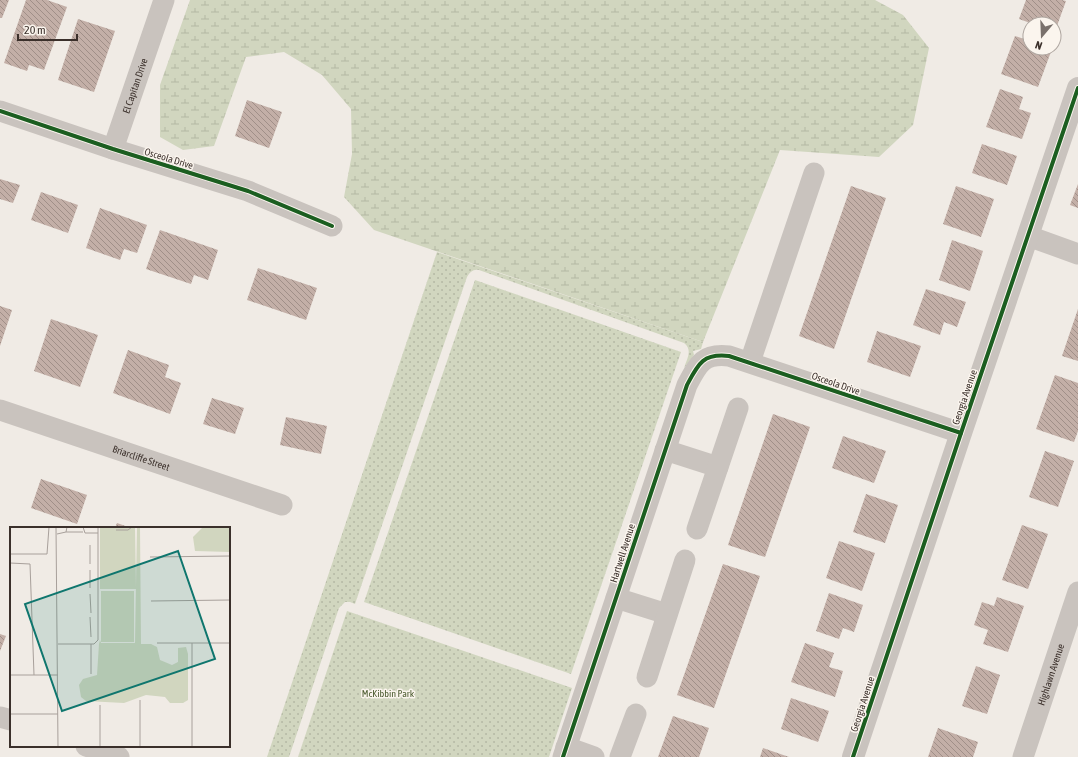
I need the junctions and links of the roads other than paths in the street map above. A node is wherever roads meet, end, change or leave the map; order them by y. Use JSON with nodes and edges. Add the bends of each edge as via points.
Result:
{"nodes":[{"id":1,"x":164,"y":0,"type":"edge"},
{"id":2,"x":1078,"y":88,"type":"edge"},
{"id":3,"x":0,"y":111,"type":"edge"},
{"id":4,"x":113,"y":149,"type":"junction"},
{"id":5,"x":814,"y":173,"type":"dead end"},
{"id":6,"x":332,"y":226,"type":"dead end"},
{"id":7,"x":1028,"y":236,"type":"junction"},
{"id":8,"x":1078,"y":254,"type":"edge"},
{"id":9,"x":705,"y":358,"type":"joint"},
{"id":10,"x":750,"y":362,"type":"junction"},
{"id":11,"x":738,"y":408,"type":"dead end"},
{"id":12,"x":0,"y":410,"type":"edge"},
{"id":13,"x":960,"y":433,"type":"junction"},
{"id":14,"x":665,"y":450,"type":"junction"},
{"id":15,"x":718,"y":467,"type":"junction"},
{"id":16,"x":282,"y":505,"type":"dead end"},
{"id":17,"x":697,"y":529,"type":"dead end"},
{"id":18,"x":685,"y":560,"type":"dead end"},
{"id":19,"x":1078,"y":592,"type":"edge"},
{"id":20,"x":616,"y":598,"type":"junction"},
{"id":21,"x":667,"y":614,"type":"junction"},
{"id":22,"x":647,"y":677,"type":"dead end"},
{"id":23,"x":636,"y":714,"type":"dead end"},
{"id":24,"x":0,"y":717,"type":"edge"},
{"id":25,"x":10,"y":720,"type":"edge"},
{"id":26,"x":89,"y":747,"type":"edge"},
{"id":27,"x":565,"y":752,"type":"edge"},
{"id":28,"x":119,"y":757,"type":"edge"},
{"id":29,"x":594,"y":757,"type":"edge"},
{"id":30,"x":620,"y":757,"type":"edge"},
{"id":31,"x":853,"y":757,"type":"edge"},
{"id":32,"x":1023,"y":757,"type":"edge"}],
"edges":[{"from":1,"to":4,"type":"street","name":"El Capitan Drive"},
{"from":2,"to":7,"type":"street","name":"Georgia Avenue"},
{"from":3,"to":4,"type":"street","name":"Osceola Drive"},
{"from":4,"to":6,"type":"street","name":"Osceola Drive","via":[[248,191]]},
{"from":5,"to":10,"type":"street"},
{"from":7,"to":8,"type":"street"},
{"from":7,"to":13,"type":"street","name":"Georgia Avenue"},
{"from":9,"to":10,"type":"street","name":"Osceola Drive","via":[[718,354]]},
{"from":9,"to":14,"type":"street","name":"Hartwell Avenue","via":[[687,384]]},
{"from":10,"to":13,"type":"street","name":"Osceola Drive"},
{"from":11,"to":15,"type":"street"},
{"from":12,"to":16,"type":"street","name":"Briarcliffe Street"},
{"from":13,"to":31,"type":"street","name":"Georgia Avenue"},
{"from":14,"to":15,"type":"street"},
{"from":14,"to":20,"type":"street","name":"Hartwell Avenue"},
{"from":15,"to":17,"type":"street"},
{"from":18,"to":21,"type":"street"},
{"from":19,"to":32,"type":"street","name":"Highlawn Avenue"},
{"from":20,"to":21,"type":"street"},
{"from":20,"to":27,"type":"street","name":"Hartwell Avenue"},
{"from":21,"to":22,"type":"street"},
{"from":23,"to":30,"type":"street"},
{"from":24,"to":25,"type":"street"},
{"from":26,"to":28,"type":"street"},
{"from":27,"to":29,"type":"street"}]}
